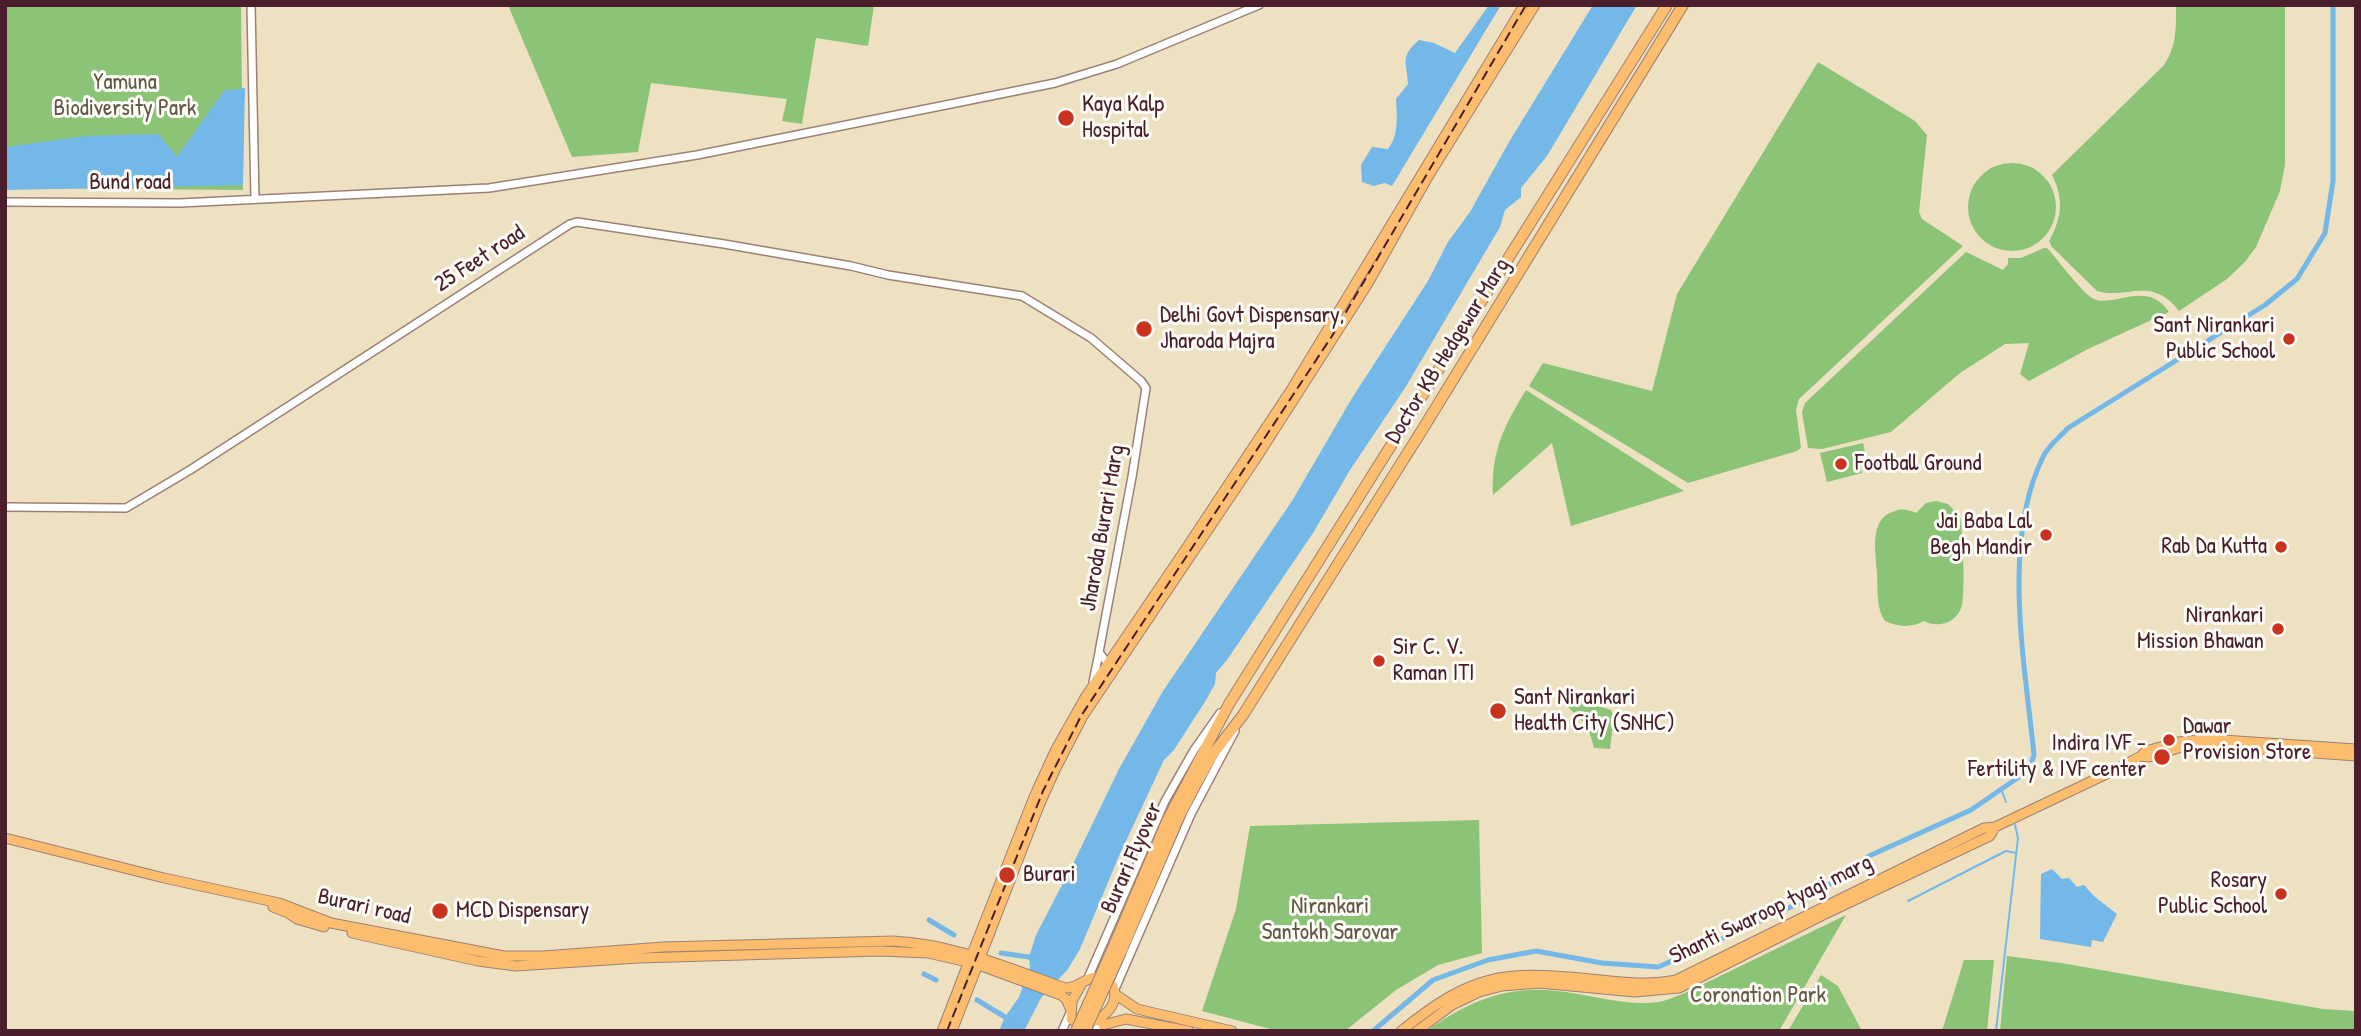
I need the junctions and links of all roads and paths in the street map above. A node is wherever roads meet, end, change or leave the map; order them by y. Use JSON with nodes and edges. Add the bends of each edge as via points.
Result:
{"nodes":[{"id":1,"x":251,"y":5,"type":"edge"},
{"id":2,"x":1259,"y":5,"type":"edge"},
{"id":3,"x":1524,"y":5,"type":"edge"},
{"id":4,"x":1535,"y":5,"type":"edge"},
{"id":5,"x":1667,"y":5,"type":"edge"},
{"id":6,"x":1683,"y":5,"type":"edge"},
{"id":7,"x":255,"y":199,"type":"junction"},
{"id":8,"x":5,"y":202,"type":"edge"},
{"id":9,"x":1146,"y":388,"type":"joint"},
{"id":10,"x":5,"y":507,"type":"edge"},
{"id":11,"x":1099,"y":652,"type":"junction"},
{"id":12,"x":1110,"y":667,"type":"junction"},
{"id":13,"x":1093,"y":685,"type":"junction"},
{"id":14,"x":1229,"y":704,"type":"junction"},
{"id":15,"x":1243,"y":715,"type":"junction"},
{"id":16,"x":2302,"y":748,"type":"junction"},
{"id":17,"x":2356,"y":749,"type":"edge"},
{"id":18,"x":1209,"y":752,"type":"junction"},
{"id":19,"x":2356,"y":756,"type":"edge"},
{"id":20,"x":5,"y":841,"type":"edge"},
{"id":21,"x":1820,"y":912,"type":"junction"},
{"id":22,"x":975,"y":959,"type":"junction"},
{"id":23,"x":1085,"y":980,"type":"junction"},
{"id":24,"x":1063,"y":991,"type":"junction"},
{"id":25,"x":1115,"y":991,"type":"junction"},
{"id":26,"x":1070,"y":1010,"type":"junction"},
{"id":27,"x":1098,"y":1028,"type":"edge"},
{"id":28,"x":942,"y":1031,"type":"edge"},
{"id":29,"x":952,"y":1031,"type":"edge"},
{"id":30,"x":1062,"y":1031,"type":"edge"},
{"id":31,"x":1076,"y":1031,"type":"edge"},
{"id":32,"x":1085,"y":1031,"type":"edge"},
{"id":33,"x":1189,"y":1031,"type":"edge"},
{"id":34,"x":1232,"y":1031,"type":"edge"},
{"id":35,"x":1401,"y":1031,"type":"edge"},
{"id":36,"x":1417,"y":1031,"type":"edge"}],
"edges":[{"from":1,"to":7,"type":"street"},
{"from":2,"to":7,"type":"street","name":"Bund road","via":[[1117,64],[1055,83],[697,155],[489,188]]},
{"from":3,"to":12,"type":"main road","via":[[1290,390]]},
{"from":4,"to":12,"type":"main road","via":[[1255,460]]},
{"from":5,"to":14,"type":"highway","name":"Doctor KB Hedgewar Marg"},
{"from":6,"to":15,"type":"highway","name":"Doctor KB Hedgewar Marg"},
{"from":7,"to":8,"type":"street","name":"Bund road"},
{"from":9,"to":10,"type":"street","name":"25 Feet road","via":[[1091,338],[1021,296],[573,222],[126,508]]},
{"from":9,"to":11,"type":"street","name":"Jharoda Burari Marg"},
{"from":11,"to":12,"type":"street"},
{"from":11,"to":13,"type":"street","name":"Jharoda Burari Marg"},
{"from":12,"to":13,"type":"main road"},
{"from":12,"to":22,"type":"main road","via":[[1055,770]]},
{"from":13,"to":22,"type":"main road","via":[[1034,797]]},
{"from":14,"to":18,"type":"highway","name":"Burari Flyover"},
{"from":14,"to":23,"type":"street","via":[[1209,727],[1164,801]]},
{"from":15,"to":18,"type":"highway","name":"Burari Flyover"},
{"from":15,"to":25,"type":"street","via":[[1191,814]]},
{"from":16,"to":17,"type":"main road"},
{"from":16,"to":19,"type":"main road"},
{"from":16,"to":21,"type":"main road","name":"Shanti Swaroop tyagi marg","via":[[2189,740],[2160,746],[1995,827],[1984,828]]},
{"from":18,"to":31,"type":"highway","name":"Burari Flyover","bridge":true,"via":[[1168,819]]},
{"from":18,"to":32,"type":"highway","name":"Burari Flyover","bridge":true},
{"from":20,"to":22,"type":"main road","name":"Burari road","via":[[278,903],[331,923],[504,956],[893,941],[938,945]]},
{"from":21,"to":35,"type":"main road","name":"Shanti Swaroop tyagi marg","via":[[1663,983],[1555,975],[1490,978],[1448,996]]},
{"from":21,"to":36,"type":"main road","name":"Shanti Swaroop tyagi marg","via":[[1679,988],[1635,992],[1539,983],[1502,986],[1452,1005]]},
{"from":22,"to":24,"type":"main road","name":"Burari road"},
{"from":22,"to":28,"type":"main road"},
{"from":22,"to":29,"type":"main road"},
{"from":23,"to":24,"type":"main road"},
{"from":23,"to":25,"type":"main road","via":[[1102,976]]},
{"from":23,"to":26,"type":"main road"},
{"from":24,"to":26,"type":"main road"},
{"from":25,"to":27,"type":"main road","via":[[1112,1011]]},
{"from":25,"to":34,"type":"main road","via":[[1136,1009]]},
{"from":26,"to":27,"type":"main road","via":[[1079,1028]]},
{"from":26,"to":30,"type":"street"},
{"from":27,"to":33,"type":"main road","via":[[1126,1019]]}]}
